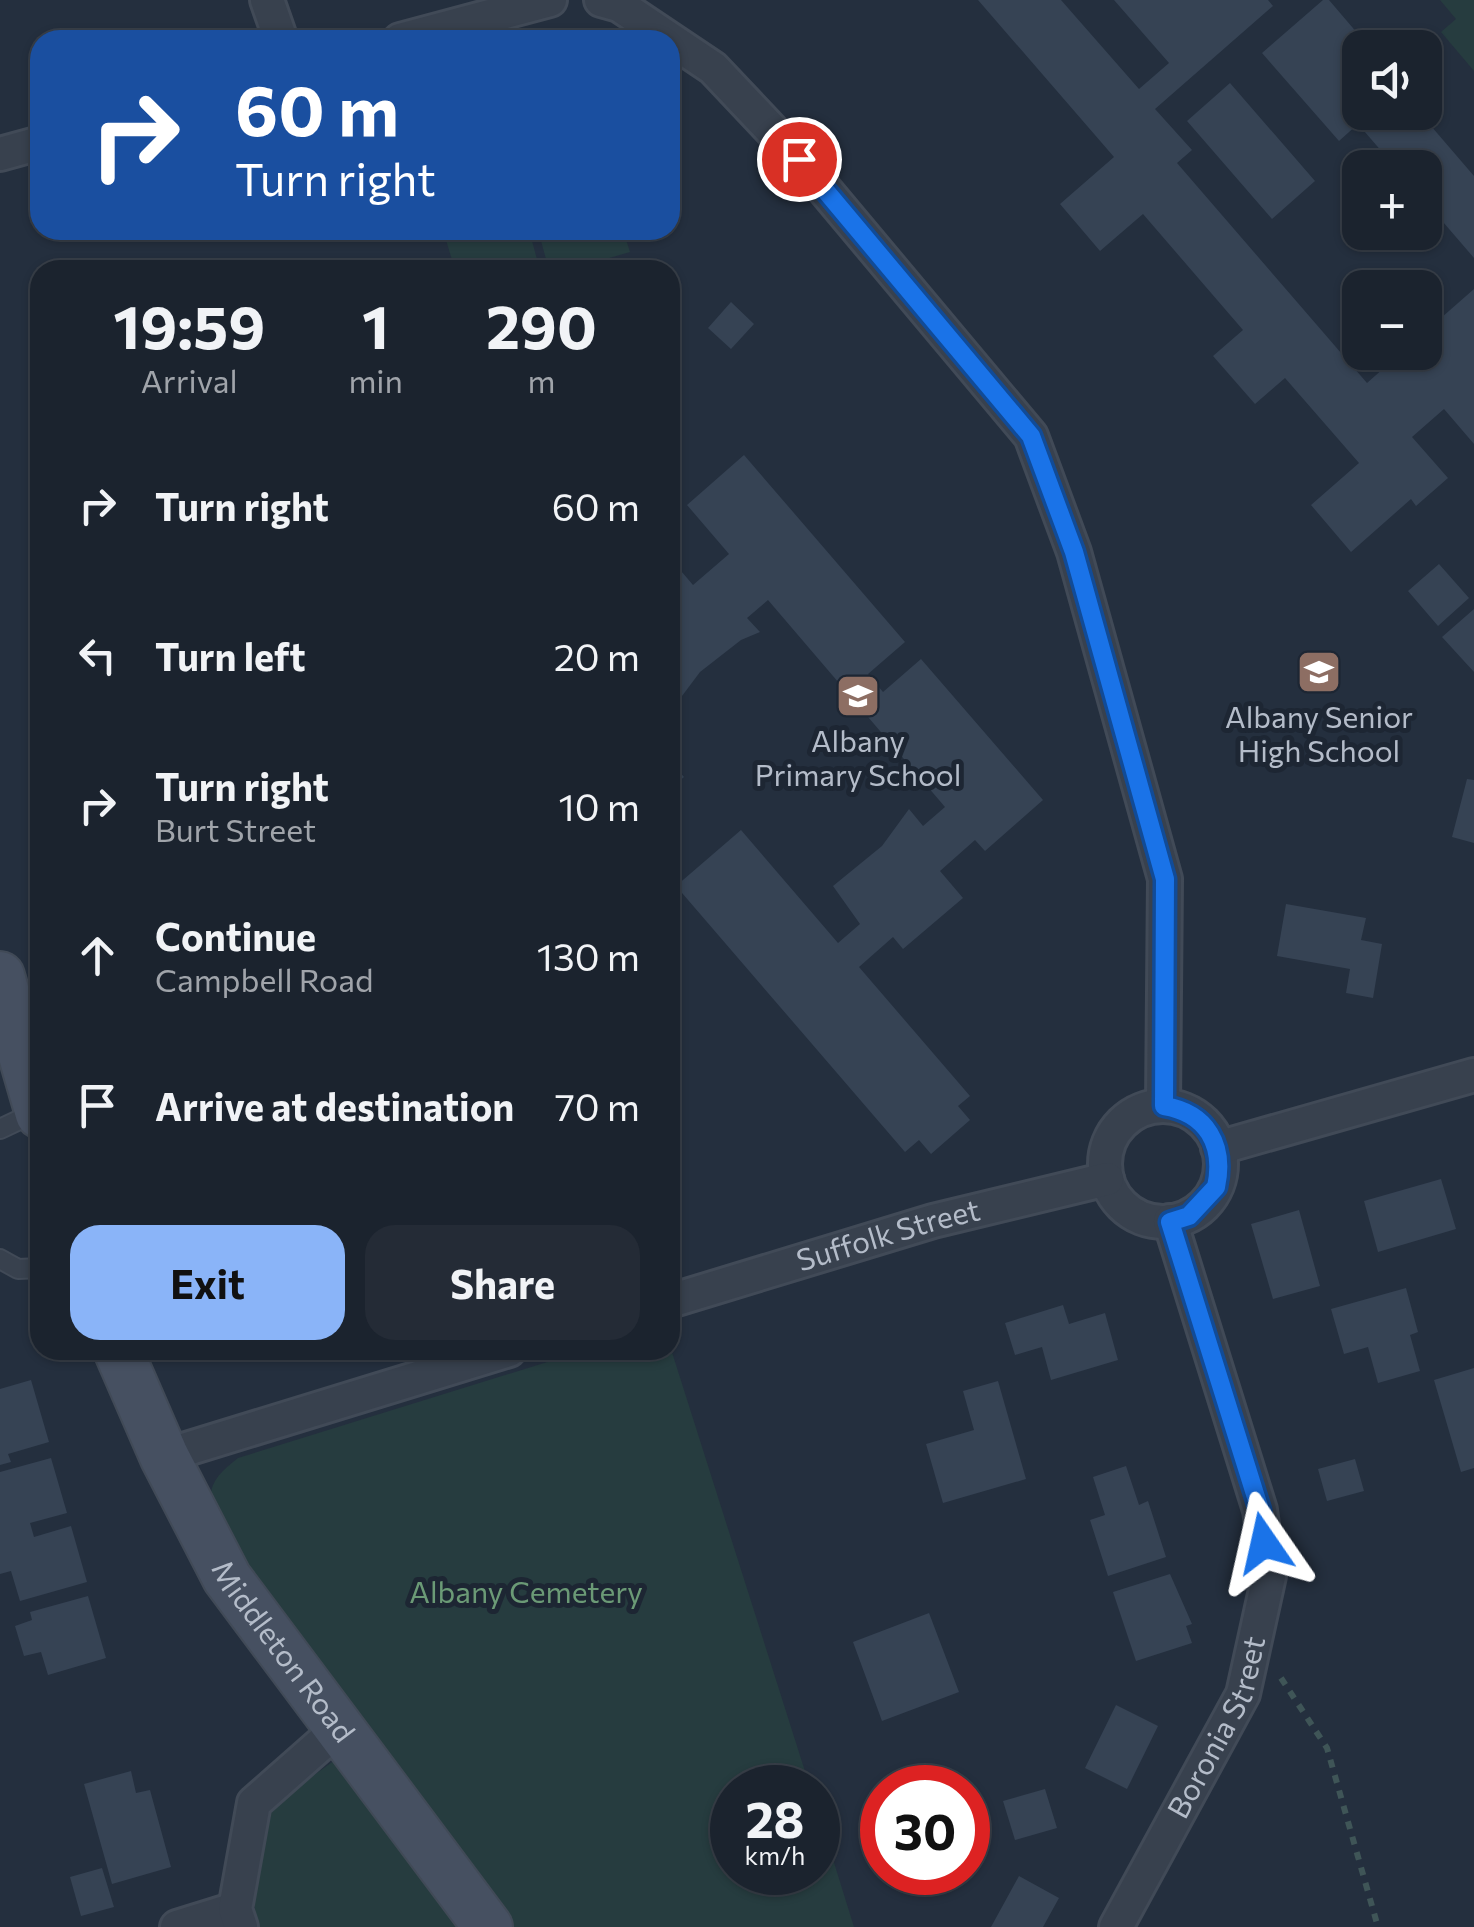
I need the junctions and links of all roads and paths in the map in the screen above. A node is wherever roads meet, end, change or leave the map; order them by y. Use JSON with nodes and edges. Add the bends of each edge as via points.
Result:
{"nodes":[{"id":1,"x":267,"y":0,"type":"edge"},
{"id":2,"x":550,"y":0,"type":"edge"},
{"id":3,"x":601,"y":0,"type":"edge"},
{"id":4,"x":278,"y":30,"type":"edge"},
{"id":5,"x":438,"y":30,"type":"edge"},
{"id":6,"x":657,"y":30,"type":"edge"},
{"id":7,"x":680,"y":46,"type":"edge"},
{"id":8,"x":30,"y":146,"type":"edge"},
{"id":9,"x":0,"y":154,"type":"edge"},
{"id":10,"x":0,"y":976,"type":"edge"},
{"id":11,"x":1474,"y":1075,"type":"edge"},
{"id":12,"x":30,"y":1081,"type":"edge"},
{"id":13,"x":1164,"y":1106,"type":"junction"},
{"id":14,"x":30,"y":1116,"type":"edge"},
{"id":15,"x":0,"y":1129,"type":"edge"},
{"id":16,"x":1218,"y":1148,"type":"junction"},
{"id":17,"x":1107,"y":1179,"type":"junction"},
{"id":18,"x":1170,"y":1222,"type":"junction"},
{"id":19,"x":0,"y":1258,"type":"edge"},
{"id":20,"x":30,"y":1268,"type":"edge"},
{"id":21,"x":680,"y":1298,"type":"edge"},
{"id":22,"x":122,"y":1360,"type":"edge"},
{"id":23,"x":477,"y":1360,"type":"edge"},
{"id":24,"x":164,"y":1456,"type":"junction"},
{"id":25,"x":1255,"y":1640,"type":"junction"},
{"id":26,"x":338,"y":1728,"type":"junction"},
{"id":27,"x":238,"y":1918,"type":"edge"},
{"id":28,"x":177,"y":1927,"type":"edge"},
{"id":29,"x":488,"y":1927,"type":"edge"},
{"id":30,"x":1116,"y":1927,"type":"edge"},
{"id":31,"x":1378,"y":1927,"type":"edge"}],
"edges":[{"from":1,"to":4,"type":"street"},
{"from":2,"to":5,"type":"street"},
{"from":3,"to":6,"type":"street"},
{"from":7,"to":13,"type":"street","via":[[713,68],[799,159],[1031,436],[1074,552],[1165,879]]},
{"from":8,"to":9,"type":"street"},
{"from":10,"to":12,"type":"main road"},
{"from":11,"to":16,"type":"street"},
{"from":13,"to":16,"type":"street","via":[[1198,1118]]},
{"from":13,"to":17,"type":"street","via":[[1146,1108],[1117,1128],[1108,1144]]},
{"from":14,"to":15,"type":"lane"},
{"from":16,"to":18,"type":"street","via":[[1216,1187],[1189,1216]]},
{"from":17,"to":18,"type":"street","via":[[1124,1207]]},
{"from":17,"to":21,"type":"street","name":"Suffolk Street","via":[[933,1221]]},
{"from":18,"to":25,"type":"street","name":"Boronia Street","via":[[1260,1510],[1269,1576]]},
{"from":19,"to":20,"type":"lane"},
{"from":22,"to":24,"type":"main road","name":"Middleton Road"},
{"from":23,"to":24,"type":"street"},
{"from":24,"to":26,"type":"main road","name":"Middleton Road","via":[[227,1578]]},
{"from":25,"to":30,"type":"street","name":"Boronia Street","via":[[1243,1694]]},
{"from":25,"to":31,"type":"path","via":[[1327,1748]]},
{"from":26,"to":27,"type":"street","via":[[254,1803]]},
{"from":26,"to":29,"type":"main road","name":"Middleton Road"},
{"from":27,"to":28,"type":"street"}]}
